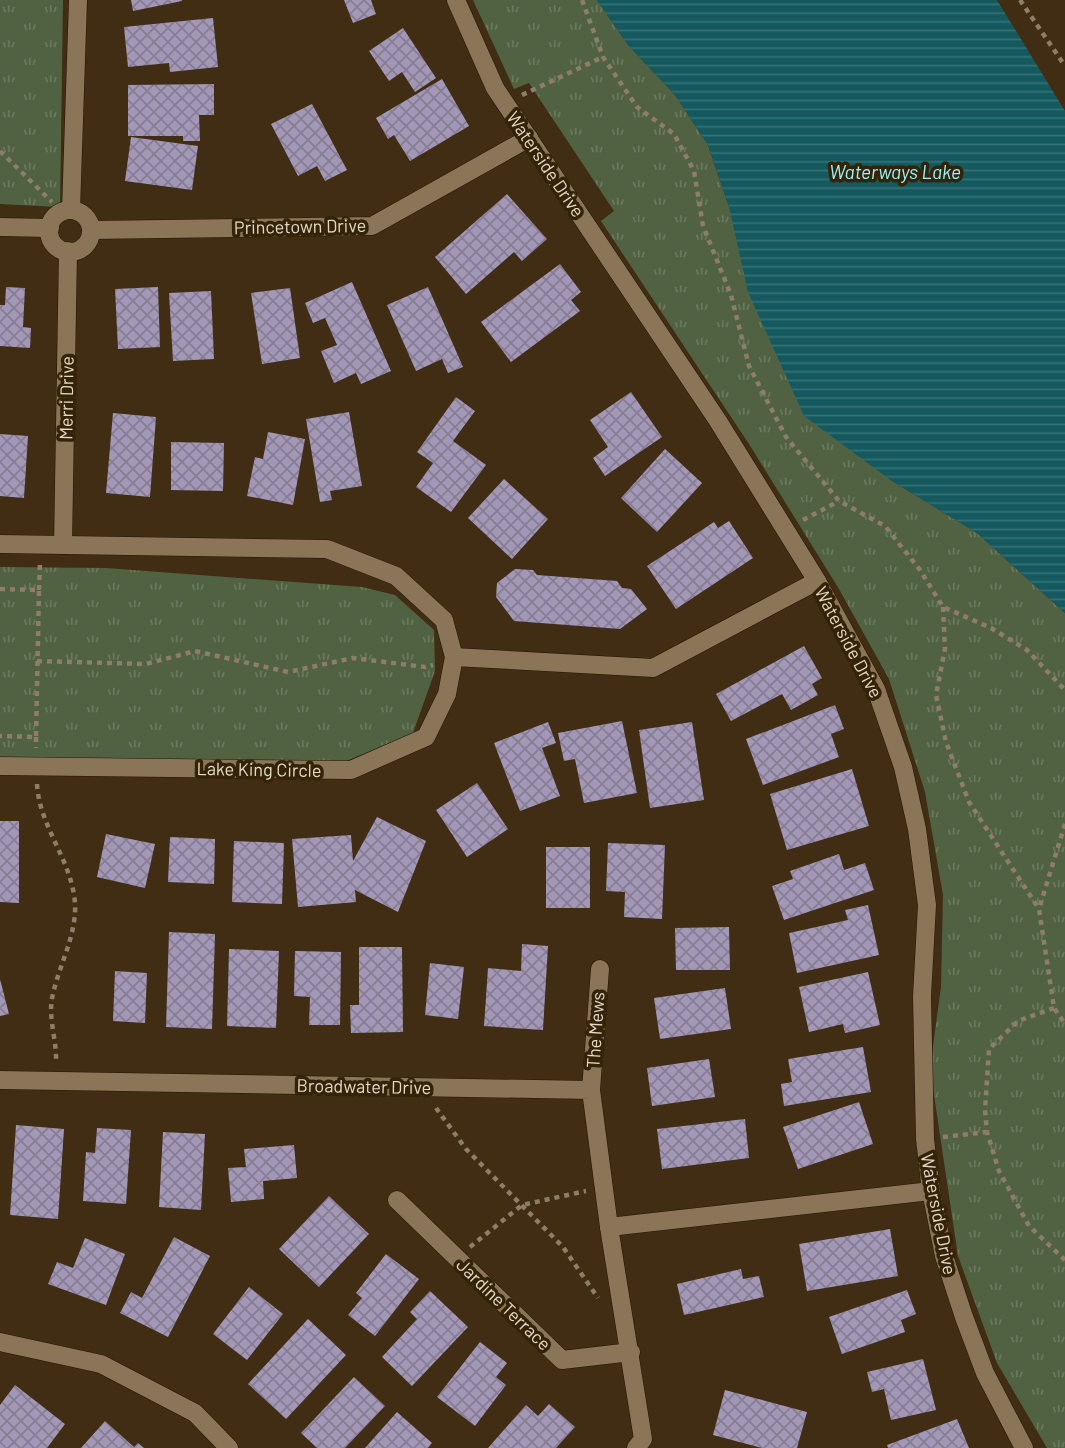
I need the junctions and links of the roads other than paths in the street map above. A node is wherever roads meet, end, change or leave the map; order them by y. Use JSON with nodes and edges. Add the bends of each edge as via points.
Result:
{"nodes":[{"id":1,"x":78,"y":0,"type":"edge"},
{"id":2,"x":456,"y":0,"type":"edge"},
{"id":3,"x":529,"y":138,"type":"junction"},
{"id":4,"x":66,"y":211,"type":"junction"},
{"id":5,"x":0,"y":227,"type":"edge"},
{"id":6,"x":50,"y":229,"type":"junction"},
{"id":7,"x":91,"y":230,"type":"junction"},
{"id":8,"x":68,"y":251,"type":"junction"},
{"id":9,"x":0,"y":544,"type":"edge"},
{"id":10,"x":63,"y":545,"type":"junction"},
{"id":11,"x":817,"y":581,"type":"junction"},
{"id":12,"x":454,"y":657,"type":"junction"},
{"id":13,"x":0,"y":766,"type":"edge"},
{"id":14,"x":600,"y":969,"type":"dead end"},
{"id":15,"x":0,"y":1080,"type":"edge"},
{"id":16,"x":591,"y":1090,"type":"junction"},
{"id":17,"x":931,"y":1191,"type":"junction"},
{"id":18,"x":397,"y":1200,"type":"dead end"},
{"id":19,"x":609,"y":1227,"type":"junction"},
{"id":20,"x":0,"y":1342,"type":"edge"},
{"id":21,"x":631,"y":1352,"type":"junction"},
{"id":22,"x":229,"y":1448,"type":"edge"},
{"id":23,"x":636,"y":1448,"type":"edge"},
{"id":24,"x":1024,"y":1448,"type":"edge"}],
"edges":[{"from":1,"to":4,"type":"street"},
{"from":2,"to":3,"type":"street","name":"Waterside Drive","via":[[474,45]]},
{"from":3,"to":7,"type":"street","name":"Princetown Drive","via":[[372,226]]},
{"from":3,"to":11,"type":"street","name":"Waterside Drive","via":[[718,421]]},
{"from":4,"to":6,"type":"street","via":[[51,222]]},
{"from":4,"to":7,"type":"street","via":[[86,217]]},
{"from":5,"to":6,"type":"street"},
{"from":6,"to":8,"type":"street","via":[[52,242]]},
{"from":7,"to":8,"type":"street","via":[[83,247]]},
{"from":8,"to":10,"type":"street","name":"Merri Drive"},
{"from":9,"to":10,"type":"street","name":"Lake King Circle"},
{"from":10,"to":12,"type":"street","name":"Lake King Circle","via":[[327,549],[396,576],[444,620]]},
{"from":11,"to":12,"type":"street","via":[[653,668]]},
{"from":11,"to":17,"type":"street","name":"Waterside Drive","via":[[876,689],[904,767],[917,829],[927,905],[922,996],[925,1139]]},
{"from":12,"to":13,"type":"street","name":"Lake King Circle","via":[[447,694],[426,737],[351,770]]},
{"from":14,"to":16,"type":"street","name":"The Mews"},
{"from":15,"to":16,"type":"street","name":"Broadwater Drive"},
{"from":16,"to":19,"type":"street"},
{"from":17,"to":19,"type":"street"},
{"from":17,"to":24,"type":"street","name":"Waterside Drive","via":[[944,1256],[964,1317],[985,1373]]},
{"from":18,"to":21,"type":"street","name":"Jardine Terrace","via":[[562,1360]]},
{"from":19,"to":21,"type":"street"},
{"from":20,"to":22,"type":"street","via":[[101,1364],[195,1413]]},
{"from":21,"to":23,"type":"street","via":[[643,1439]]}]}
